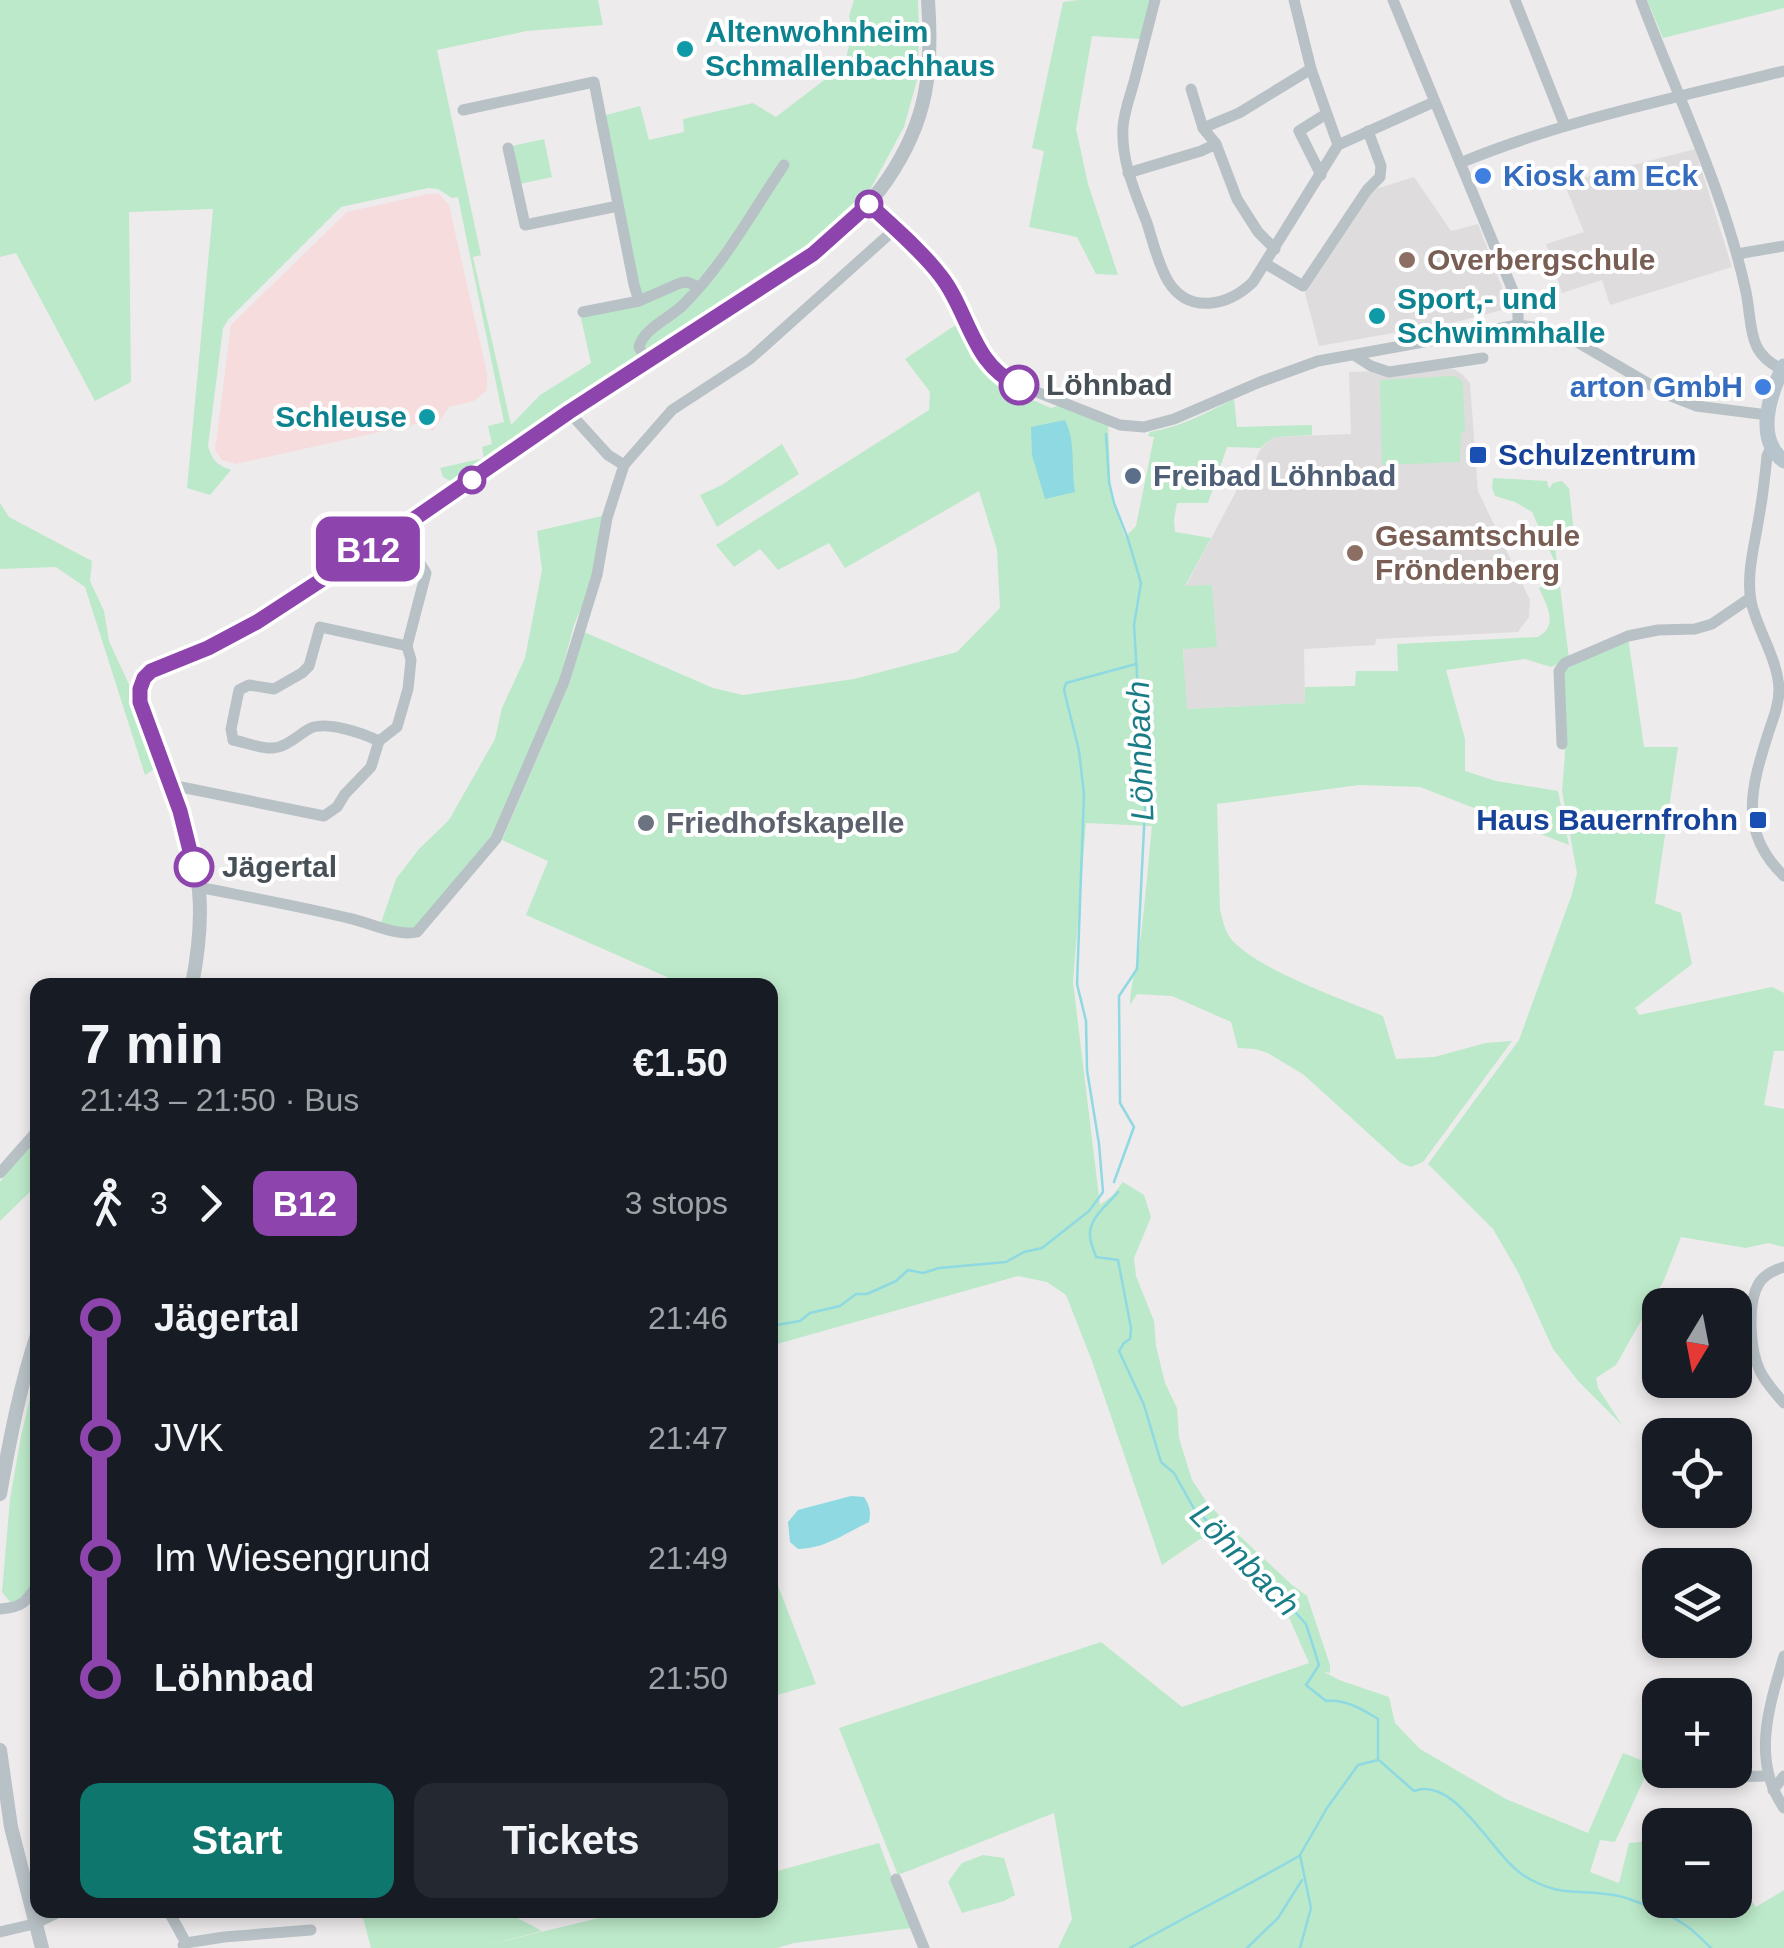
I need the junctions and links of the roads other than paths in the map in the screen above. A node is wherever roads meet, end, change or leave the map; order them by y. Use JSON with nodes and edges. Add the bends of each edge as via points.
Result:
{"nodes":[{"id":1,"x":928,"y":0,"type":"edge"},
{"id":2,"x":1155,"y":0,"type":"edge"},
{"id":3,"x":1294,"y":0,"type":"edge"},
{"id":4,"x":1394,"y":0,"type":"edge"},
{"id":5,"x":1515,"y":0,"type":"edge"},
{"id":6,"x":1640,"y":0,"type":"edge"},
{"id":7,"x":1311,"y":70,"type":"junction"},
{"id":8,"x":1784,"y":71,"type":"edge"},
{"id":9,"x":1191,"y":89,"type":"dead end"},
{"id":10,"x":1680,"y":97,"type":"junction"},
{"id":11,"x":1434,"y":102,"type":"junction"},
{"id":12,"x":464,"y":110,"type":"dead end"},
{"id":13,"x":1326,"y":114,"type":"junction"},
{"id":14,"x":1564,"y":126,"type":"junction"},
{"id":15,"x":1203,"y":128,"type":"junction"},
{"id":16,"x":1368,"y":131,"type":"junction"},
{"id":17,"x":1216,"y":144,"type":"junction"},
{"id":18,"x":1338,"y":145,"type":"junction"},
{"id":19,"x":508,"y":148,"type":"dead end"},
{"id":20,"x":1460,"y":163,"type":"junction"},
{"id":21,"x":784,"y":166,"type":"dead end"},
{"id":22,"x":1128,"y":172,"type":"junction"},
{"id":23,"x":1321,"y":175,"type":"junction"},
{"id":24,"x":869,"y":204,"type":"junction"},
{"id":25,"x":618,"y":206,"type":"junction"},
{"id":26,"x":895,"y":228,"type":"junction"},
{"id":27,"x":1784,"y":246,"type":"edge"},
{"id":28,"x":1276,"y":249,"type":"junction"},
{"id":29,"x":1736,"y":254,"type":"junction"},
{"id":30,"x":1266,"y":264,"type":"junction"},
{"id":31,"x":699,"y":286,"type":"junction"},
{"id":32,"x":639,"y":301,"type":"junction"},
{"id":33,"x":582,"y":312,"type":"dead end"},
{"id":34,"x":1518,"y":325,"type":"junction"},
{"id":35,"x":1354,"y":355,"type":"junction"},
{"id":36,"x":1482,"y":358,"type":"dead end"},
{"id":37,"x":648,"y":362,"type":"junction"},
{"id":38,"x":1783,"y":368,"type":"edge"},
{"id":39,"x":569,"y":412,"type":"junction"},
{"id":40,"x":1768,"y":415,"type":"junction"},
{"id":41,"x":1772,"y":448,"type":"junction"},
{"id":42,"x":1784,"y":460,"type":"edge"},
{"id":43,"x":624,"y":465,"type":"junction"},
{"id":44,"x":398,"y":530,"type":"junction"},
{"id":45,"x":1750,"y":598,"type":"junction"},
{"id":46,"x":407,"y":646,"type":"junction"},
{"id":47,"x":379,"y":741,"type":"junction"},
{"id":48,"x":1562,"y":744,"type":"dead end"},
{"id":49,"x":171,"y":784,"type":"junction"},
{"id":50,"x":1784,"y":876,"type":"edge"},
{"id":51,"x":198,"y":887,"type":"junction"},
{"id":52,"x":193,"y":978,"type":"edge"},
{"id":53,"x":30,"y":1139,"type":"edge"},
{"id":54,"x":0,"y":1173,"type":"edge"},
{"id":55,"x":1784,"y":1267,"type":"edge"},
{"id":56,"x":30,"y":1356,"type":"edge"},
{"id":57,"x":1784,"y":1403,"type":"edge"},
{"id":58,"x":0,"y":1494,"type":"edge"},
{"id":59,"x":30,"y":1595,"type":"edge"},
{"id":60,"x":0,"y":1608,"type":"edge"},
{"id":61,"x":1784,"y":1656,"type":"edge"},
{"id":62,"x":0,"y":1750,"type":"edge"},
{"id":63,"x":1752,"y":1776,"type":"edge"},
{"id":64,"x":1767,"y":1776,"type":"junction"},
{"id":65,"x":1784,"y":1776,"type":"edge"},
{"id":66,"x":1773,"y":1790,"type":"junction"},
{"id":67,"x":1784,"y":1808,"type":"edge"},
{"id":68,"x":896,"y":1879,"type":"dead end"},
{"id":69,"x":30,"y":1907,"type":"edge"},
{"id":70,"x":33,"y":1918,"type":"edge"},
{"id":71,"x":47,"y":1918,"type":"edge"},
{"id":72,"x":171,"y":1918,"type":"edge"},
{"id":73,"x":34,"y":1924,"type":"junction"},
{"id":74,"x":311,"y":1930,"type":"dead end"},
{"id":75,"x":0,"y":1932,"type":"edge"},
{"id":76,"x":183,"y":1946,"type":"edge"},
{"id":77,"x":42,"y":1948,"type":"edge"},
{"id":78,"x":924,"y":1948,"type":"edge"}],
"edges":[{"from":1,"to":24,"type":"street","via":[[929,78],[922,108],[897,164]]},
{"from":2,"to":22,"type":"street","via":[[1123,124]]},
{"from":3,"to":7,"type":"street"},
{"from":4,"to":11,"type":"street"},
{"from":5,"to":14,"type":"street"},
{"from":6,"to":10,"type":"street"},
{"from":7,"to":13,"type":"street"},
{"from":7,"to":15,"type":"street"},
{"from":8,"to":10,"type":"street"},
{"from":9,"to":15,"type":"street"},
{"from":10,"to":14,"type":"street"},
{"from":10,"to":29,"type":"street"},
{"from":11,"to":16,"type":"street"},
{"from":11,"to":20,"type":"street"},
{"from":12,"to":25,"type":"street","via":[[594,82]]},
{"from":13,"to":18,"type":"street"},
{"from":13,"to":23,"type":"street","via":[[1299,131]]},
{"from":14,"to":20,"type":"street"},
{"from":15,"to":17,"type":"street"},
{"from":16,"to":18,"type":"street"},
{"from":16,"to":30,"type":"street","via":[[1380,177],[1302,286]]},
{"from":17,"to":22,"type":"street"},
{"from":17,"to":28,"type":"street","via":[[1237,199]]},
{"from":18,"to":23,"type":"street"},
{"from":19,"to":25,"type":"street","via":[[525,224]]},
{"from":20,"to":34,"type":"street","via":[[1518,303]]},
{"from":21,"to":31,"type":"street"},
{"from":22,"to":30,"type":"street","via":[[1165,274],[1183,297],[1204,304],[1230,300]]},
{"from":23,"to":28,"type":"street"},
{"from":24,"to":26,"type":"street"},
{"from":24,"to":37,"type":"street","via":[[813,254]]},
{"from":25,"to":32,"type":"street"},
{"from":26,"to":35,"type":"street","via":[[941,276],[994,370],[1108,422],[1156,424],[1291,370]]},
{"from":26,"to":43,"type":"street","via":[[750,358],[672,410]]},
{"from":27,"to":29,"type":"street"},
{"from":28,"to":30,"type":"street"},
{"from":29,"to":38,"type":"street","via":[[1756,346]]},
{"from":31,"to":32,"type":"street","via":[[680,283]]},
{"from":31,"to":37,"type":"street","via":[[643,336],[639,347]]},
{"from":32,"to":33,"type":"street"},
{"from":34,"to":35,"type":"street"},
{"from":34,"to":40,"type":"street","via":[[1572,339],[1696,406]]},
{"from":35,"to":36,"type":"street","via":[[1389,372]]},
{"from":37,"to":39,"type":"street"},
{"from":38,"to":40,"type":"main road"},
{"from":39,"to":43,"type":"street"},
{"from":39,"to":44,"type":"street"},
{"from":40,"to":41,"type":"main road"},
{"from":41,"to":42,"type":"main road"},
{"from":41,"to":45,"type":"street"},
{"from":43,"to":51,"type":"street","via":[[564,682],[496,839],[417,932]]},
{"from":44,"to":46,"type":"street","via":[[426,573]]},
{"from":44,"to":49,"type":"street","via":[[257,622],[144,678],[140,702]]},
{"from":45,"to":48,"type":"street","via":[[1712,624],[1628,636],[1565,663],[1559,670]]},
{"from":45,"to":50,"type":"street","via":[[1779,685],[1751,808],[1760,845]]},
{"from":46,"to":47,"type":"street","via":[[408,689],[397,727]]},
{"from":46,"to":47,"type":"street","via":[[320,627],[302,673],[274,689],[240,690],[231,729],[233,740],[273,748],[323,726]]},
{"from":47,"to":49,"type":"street","via":[[371,767],[324,816]]},
{"from":49,"to":51,"type":"street"},
{"from":51,"to":52,"type":"street"},
{"from":53,"to":54,"type":"street"},
{"from":55,"to":57,"type":"street","via":[[1758,1283],[1752,1311],[1757,1364]]},
{"from":56,"to":58,"type":"street"},
{"from":59,"to":60,"type":"street","via":[[20,1606]]},
{"from":61,"to":64,"type":"street","via":[[1764,1750]]},
{"from":62,"to":69,"type":"street"},
{"from":63,"to":64,"type":"street"},
{"from":64,"to":66,"type":"street"},
{"from":65,"to":66,"type":"street"},
{"from":66,"to":67,"type":"street"},
{"from":68,"to":78,"type":"street"},
{"from":70,"to":73,"type":"street"},
{"from":71,"to":73,"type":"street"},
{"from":72,"to":76,"type":"street"},
{"from":73,"to":75,"type":"street"},
{"from":73,"to":77,"type":"street"},
{"from":74,"to":76,"type":"street"}]}
